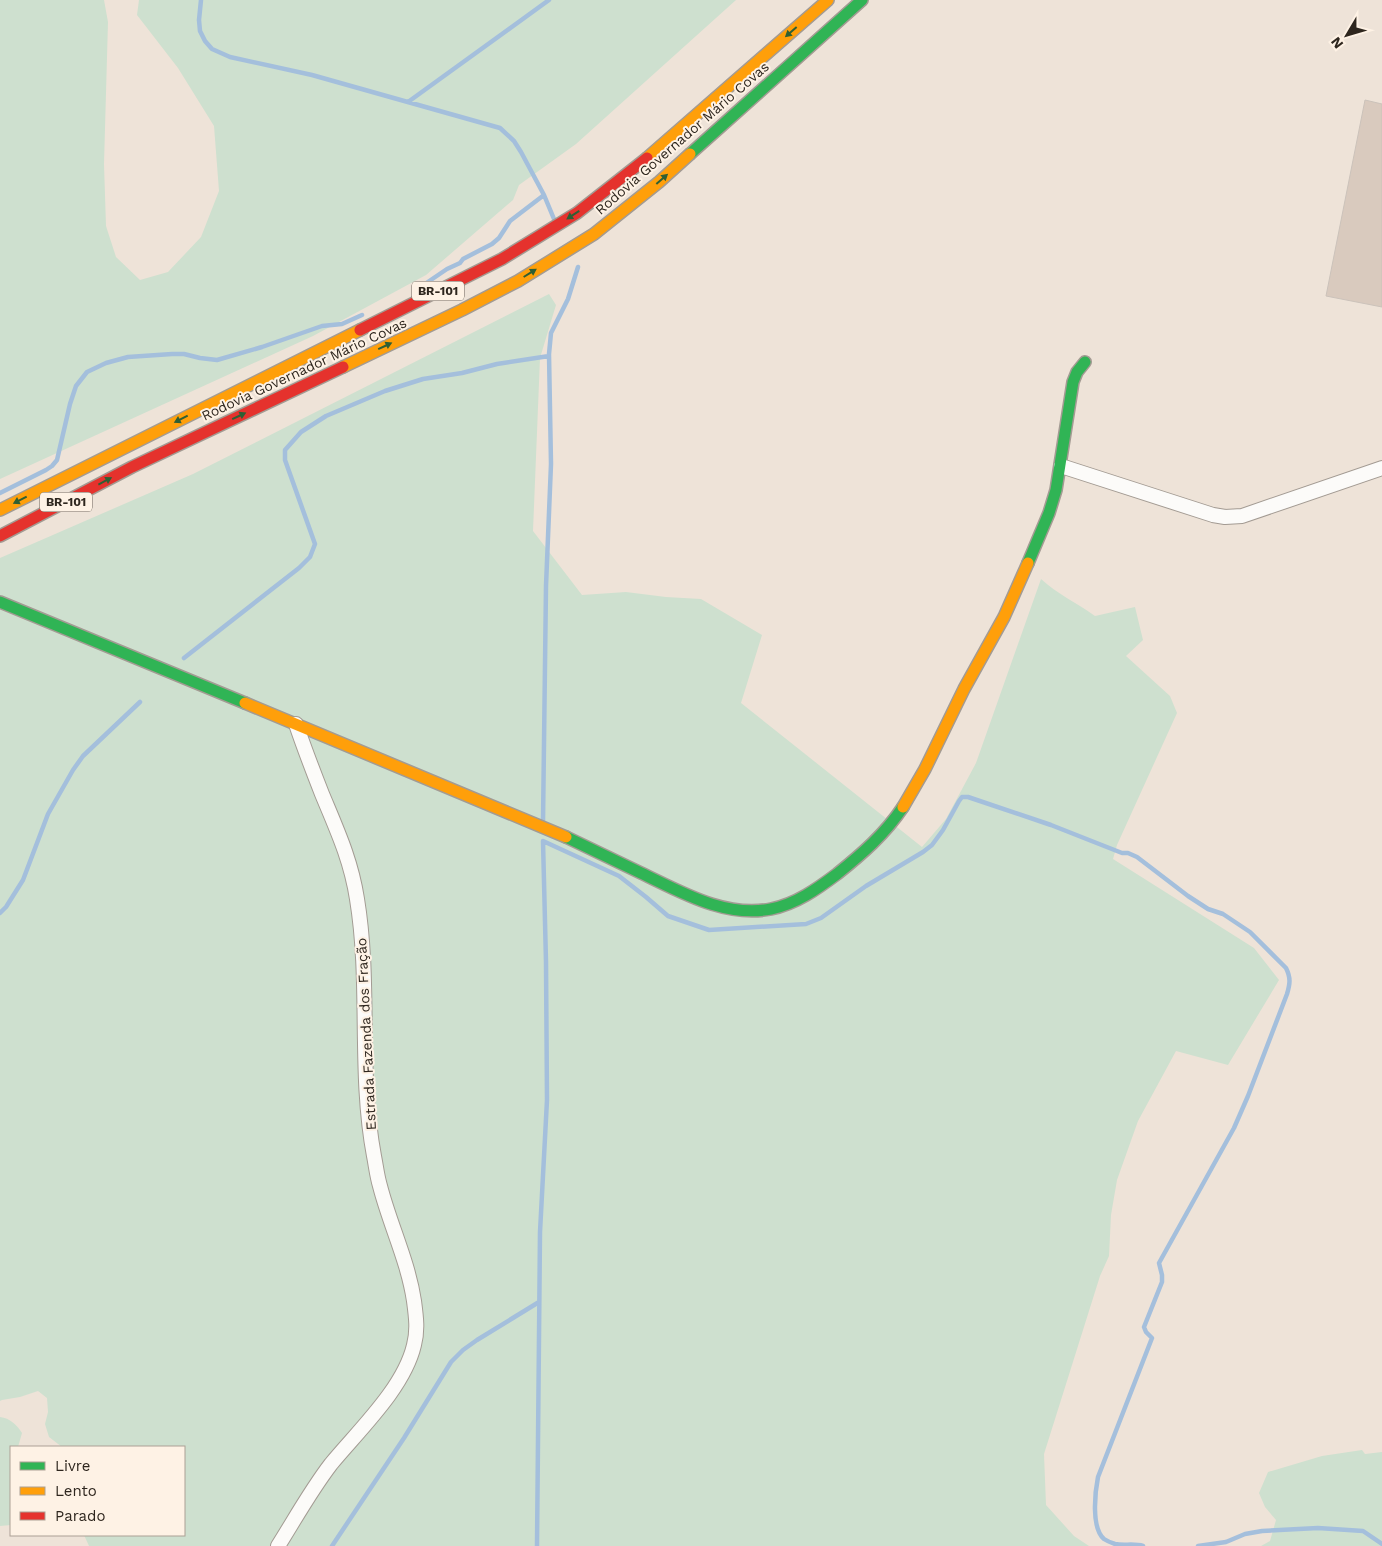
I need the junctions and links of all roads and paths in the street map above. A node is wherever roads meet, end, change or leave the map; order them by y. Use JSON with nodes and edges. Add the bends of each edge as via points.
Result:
{"nodes":[{"id":1,"x":828,"y":0,"type":"edge"},
{"id":2,"x":862,"y":0,"type":"edge"},
{"id":3,"x":1086,"y":362,"type":"dead end"},
{"id":4,"x":1061,"y":466,"type":"junction"},
{"id":5,"x":1382,"y":468,"type":"edge"},
{"id":6,"x":0,"y":510,"type":"edge"},
{"id":7,"x":0,"y":536,"type":"edge"},
{"id":8,"x":0,"y":602,"type":"edge"},
{"id":9,"x":296,"y":724,"type":"junction"},
{"id":10,"x":278,"y":1546,"type":"edge"}],
"edges":[{"from":1,"to":6,"type":"main road","name":"Rodovia Governador Mário Covas","number":"BR-101","one_way":true,"via":[[643,162],[577,213],[502,259]]},
{"from":7,"to":2,"type":"main road","name":"Rodovia Governador Mário Covas","number":"BR-101","one_way":true,"via":[[132,467],[462,310],[518,281],[586,239],[659,182]]},
{"from":3,"to":4,"type":"main road","via":[[1073,382]]},
{"from":4,"to":5,"type":"street","via":[[1226,517],[1242,516]]},
{"from":4,"to":9,"type":"main road","via":[[1042,532],[1003,621],[905,804],[863,853],[807,895],[775,908],[732,910],[712,905],[553,831]]},
{"from":8,"to":9,"type":"main road"},
{"from":9,"to":10,"type":"street","name":"Estrada Fazenda dos Fração","via":[[352,869],[363,949],[369,1130],[380,1187],[411,1284],[417,1326],[409,1364],[396,1385],[330,1466]]}]}
